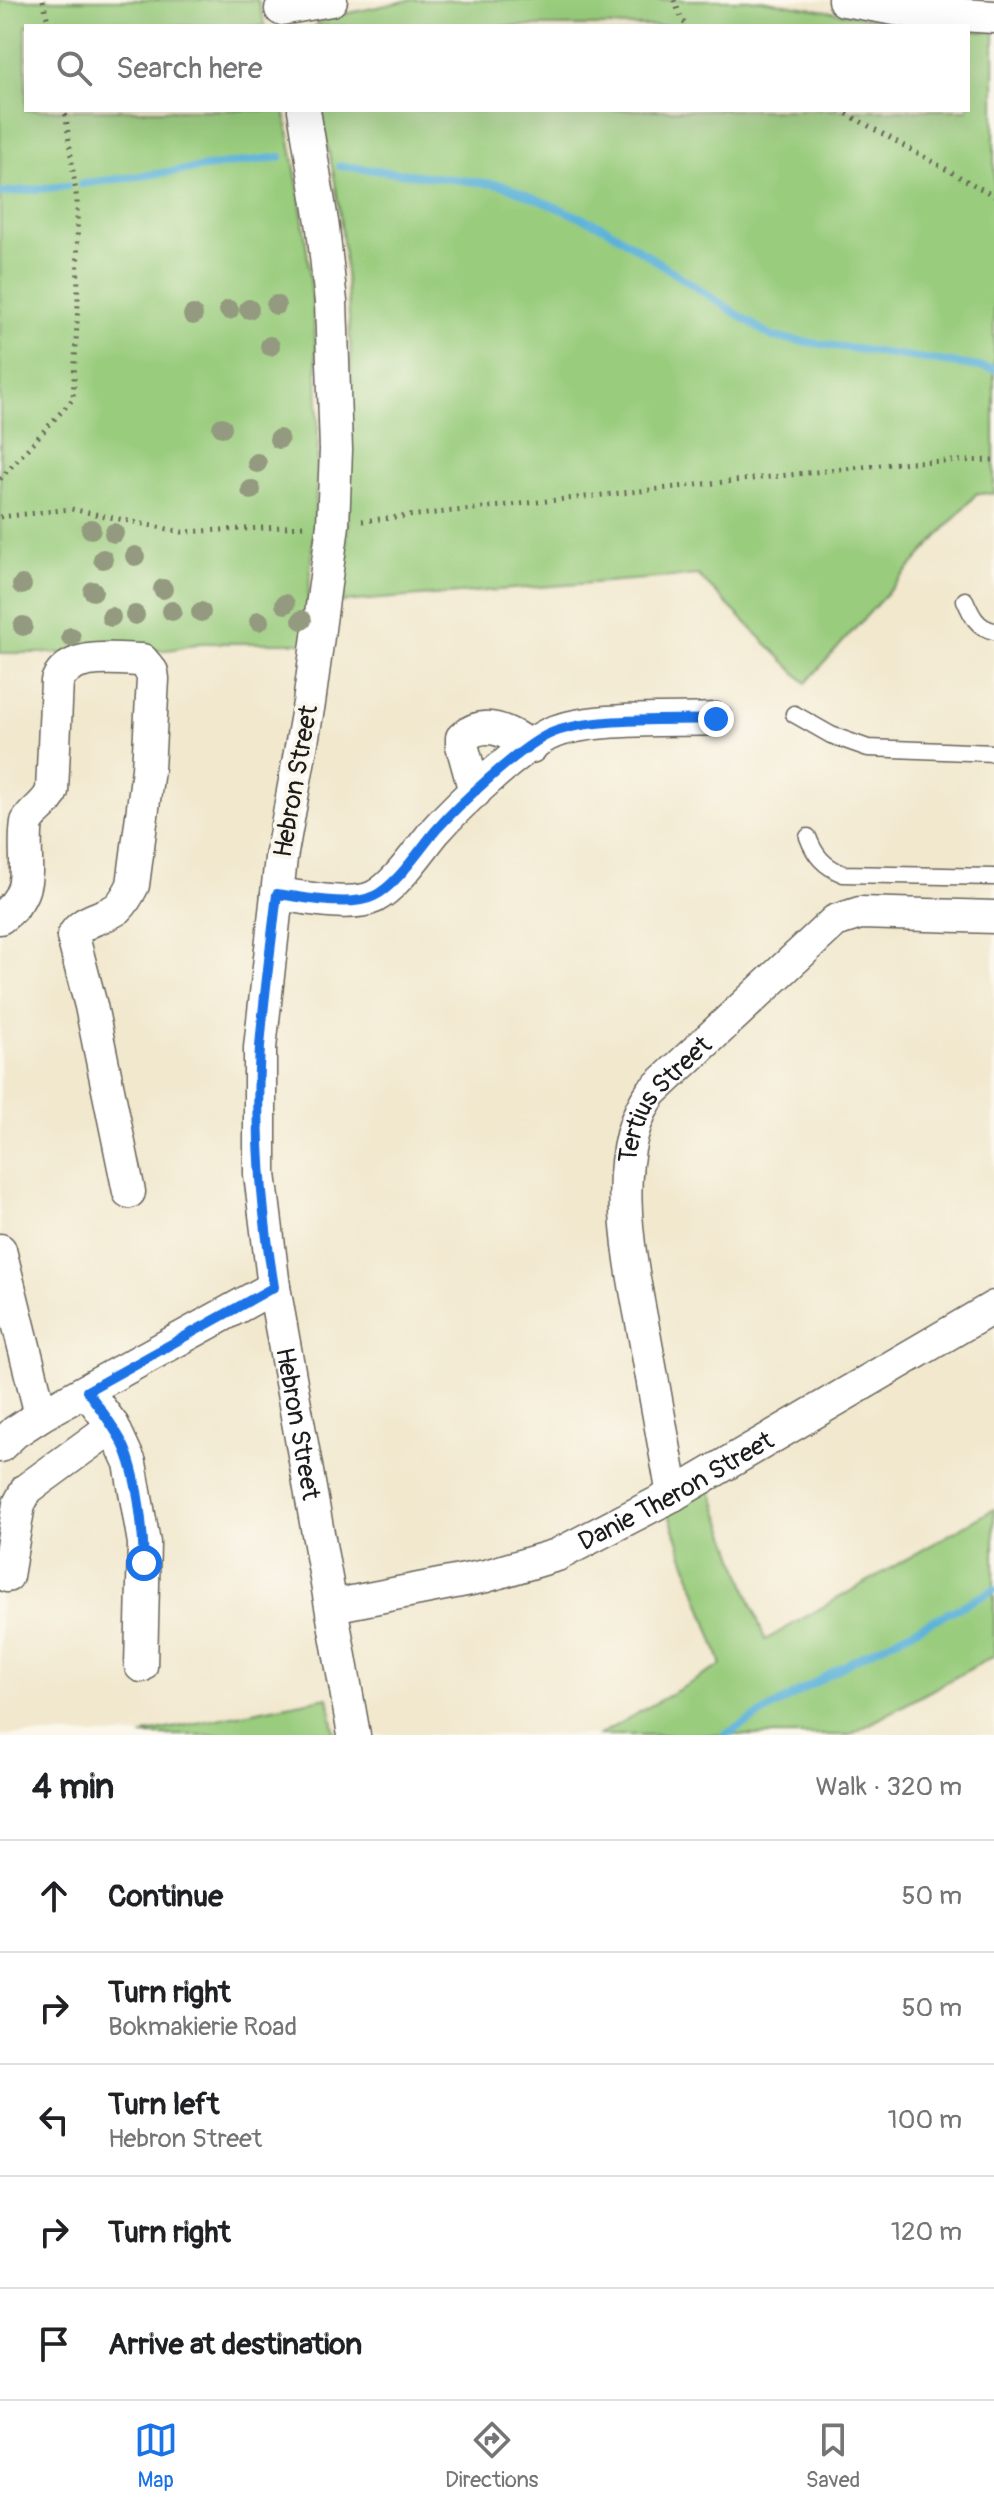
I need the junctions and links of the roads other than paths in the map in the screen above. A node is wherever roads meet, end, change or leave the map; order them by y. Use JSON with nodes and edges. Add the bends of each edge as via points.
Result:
{"nodes":[{"id":1,"x":331,"y":0,"type":"edge"},
{"id":2,"x":844,"y":0,"type":"edge"},
{"id":3,"x":281,"y":12,"type":"edge"},
{"id":4,"x":994,"y":17,"type":"edge"},
{"id":5,"x":304,"y":112,"type":"edge"},
{"id":6,"x":965,"y":600,"type":"dead end"},
{"id":7,"x":994,"y":631,"type":"edge"},
{"id":8,"x":794,"y":714,"type":"dead end"},
{"id":9,"x":716,"y":719,"type":"dead end"},
{"id":10,"x":531,"y":747,"type":"junction"},
{"id":11,"x":994,"y":753,"type":"edge"},
{"id":12,"x":475,"y":792,"type":"junction"},
{"id":13,"x":808,"y":837,"type":"dead end"},
{"id":14,"x":994,"y":877,"type":"edge"},
{"id":15,"x":277,"y":894,"type":"junction"},
{"id":16,"x":994,"y":917,"type":"edge"},
{"id":17,"x":0,"y":918,"type":"edge"},
{"id":18,"x":129,"y":1192,"type":"dead end"},
{"id":19,"x":0,"y":1250,"type":"edge"},
{"id":20,"x":274,"y":1287,"type":"junction"},
{"id":21,"x":994,"y":1307,"type":"edge"},
{"id":22,"x":87,"y":1391,"type":"junction"},
{"id":23,"x":41,"y":1415,"type":"junction"},
{"id":24,"x":113,"y":1426,"type":"junction"},
{"id":25,"x":0,"y":1446,"type":"edge"},
{"id":26,"x":673,"y":1495,"type":"junction"},
{"id":27,"x":7,"y":1576,"type":"dead end"},
{"id":28,"x":332,"y":1606,"type":"junction"},
{"id":29,"x":141,"y":1666,"type":"dead end"},
{"id":30,"x":354,"y":1735,"type":"edge"}],
"edges":[{"from":1,"to":3,"type":"street"},
{"from":2,"to":4,"type":"street","via":[[912,12]]},
{"from":5,"to":15,"type":"street","name":"Hebron Street","via":[[331,302],[336,450],[333,525]]},
{"from":6,"to":7,"type":"lane","via":[[978,623]]},
{"from":8,"to":11,"type":"lane","via":[[868,748]]},
{"from":9,"to":10,"type":"street","via":[[572,725]]},
{"from":10,"to":12,"type":"street"},
{"from":10,"to":12,"type":"street","via":[[497,728],[462,738]]},
{"from":12,"to":15,"type":"street","via":[[373,897],[344,901]]},
{"from":13,"to":14,"type":"lane","via":[[825,865],[843,874]]},
{"from":15,"to":20,"type":"street","name":"Hebron Street","via":[[260,1048],[259,1117]]},
{"from":16,"to":26,"type":"street","name":"Tertius Street","via":[[860,913],[835,921],[645,1101],[629,1153],[625,1196],[631,1260]]},
{"from":17,"to":18,"type":"street","via":[[19,902],[26,877],[27,822],[52,791],[60,674],[73,664],[142,660],[153,679],[133,885],[117,908],[79,927],[73,937]]},
{"from":19,"to":23,"type":"street"},
{"from":20,"to":22,"type":"street"},
{"from":20,"to":28,"type":"street","name":"Hebron Street"},
{"from":21,"to":26,"type":"street","name":"Danie Theron Street"},
{"from":22,"to":23,"type":"street"},
{"from":22,"to":24,"type":"street"},
{"from":23,"to":25,"type":"street"},
{"from":24,"to":27,"type":"street","via":[[27,1489],[19,1504]]},
{"from":24,"to":29,"type":"street","via":[[130,1463],[144,1543]]},
{"from":26,"to":28,"type":"street","name":"Danie Theron Street","via":[[557,1555]]},
{"from":28,"to":30,"type":"street","name":"Hebron Street"}]}
